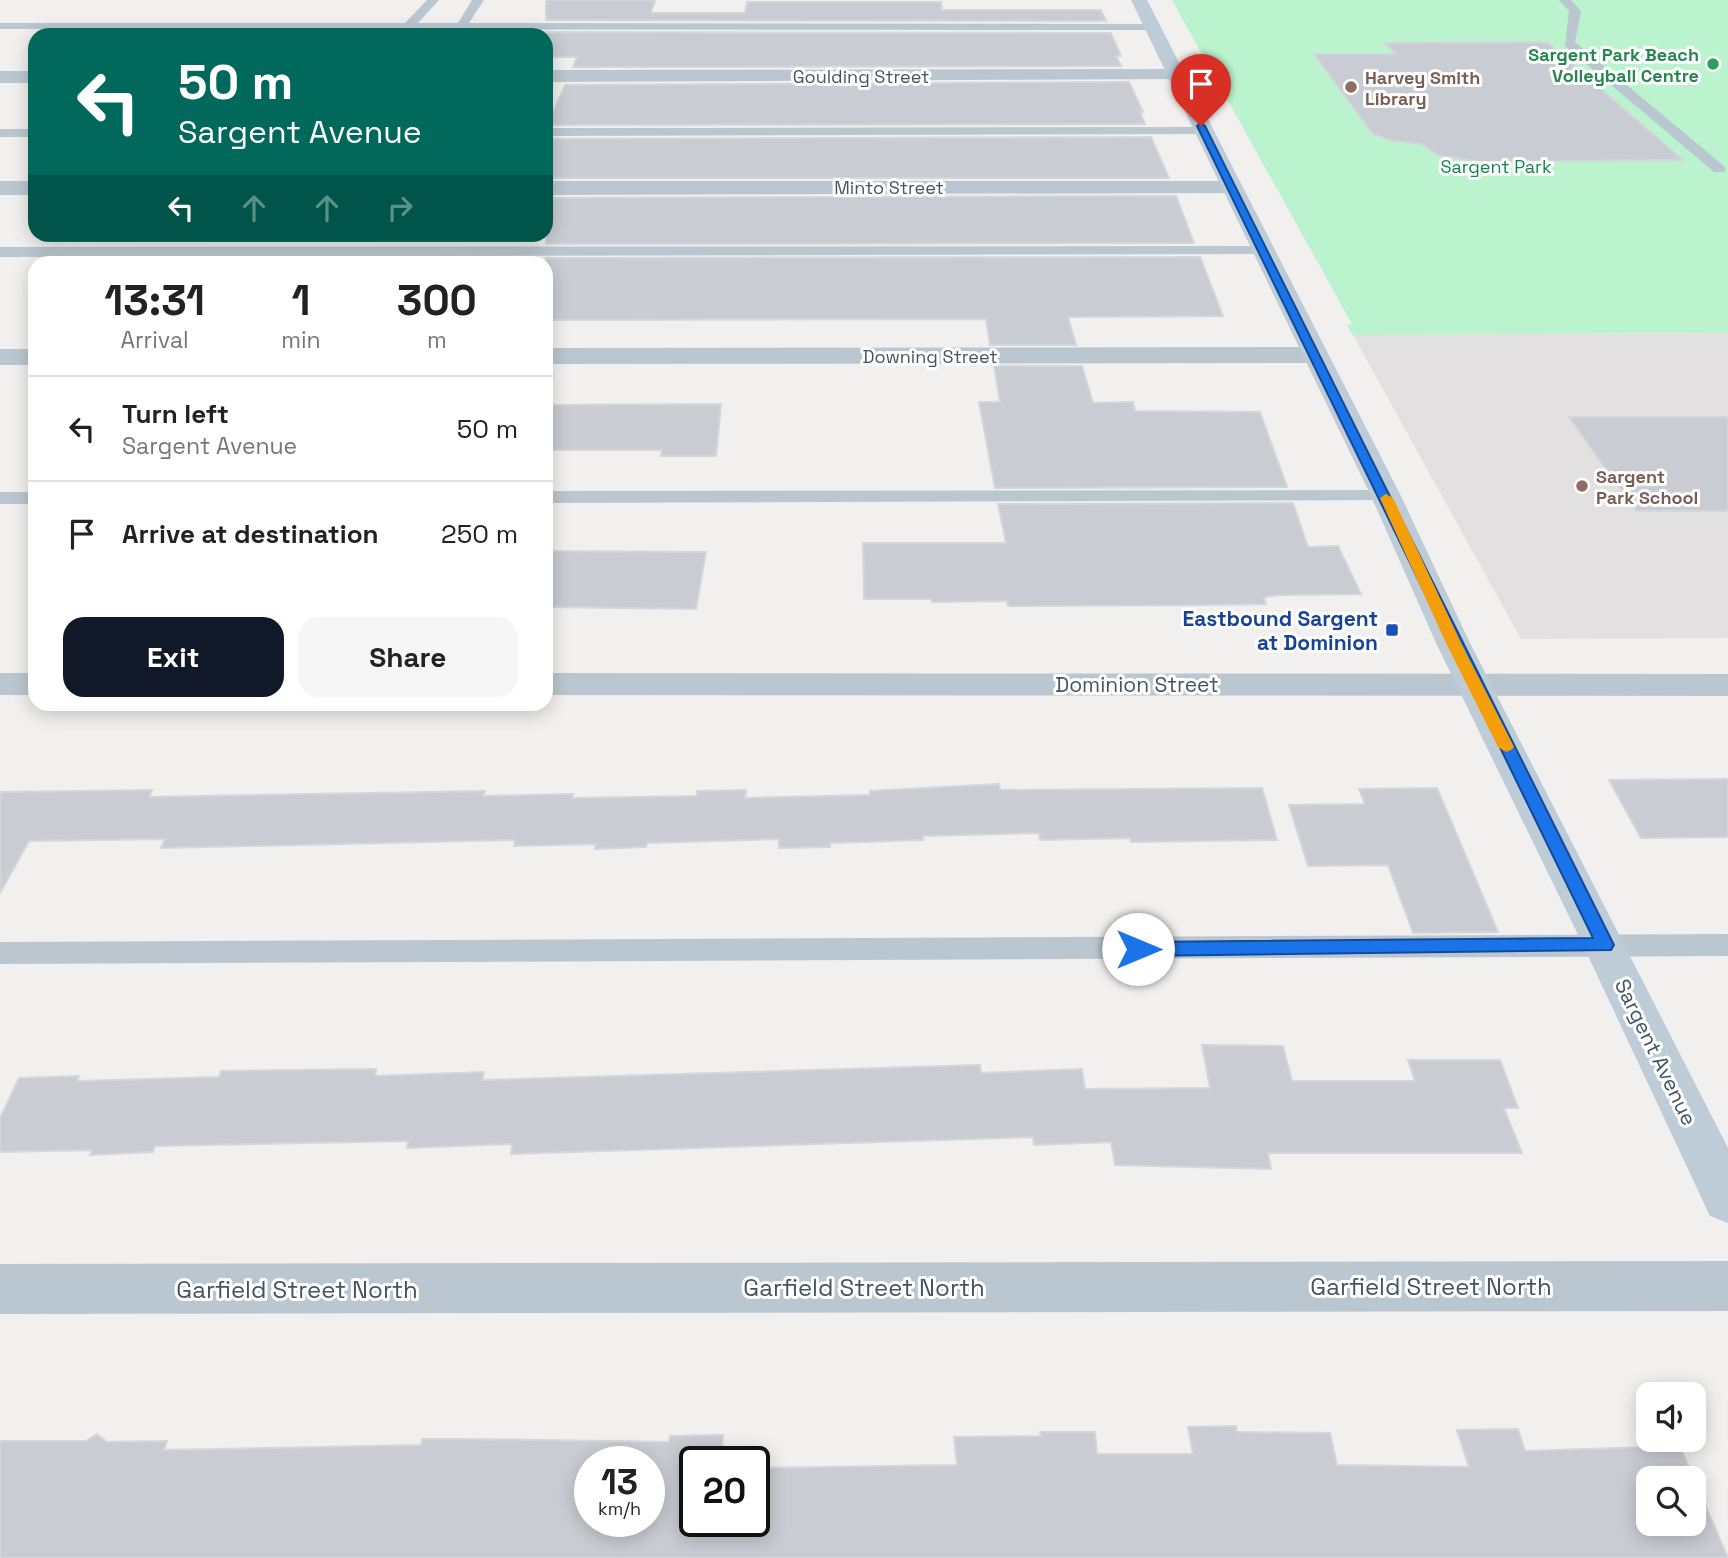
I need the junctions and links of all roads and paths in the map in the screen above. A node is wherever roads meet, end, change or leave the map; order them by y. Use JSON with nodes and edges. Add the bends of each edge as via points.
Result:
{"nodes":[{"id":1,"x":433,"y":0,"type":"edge"},
{"id":2,"x":478,"y":0,"type":"edge"},
{"id":3,"x":1565,"y":0,"type":"edge"},
{"id":4,"x":1145,"y":14,"type":"edge"},
{"id":5,"x":0,"y":26,"type":"edge"},
{"id":6,"x":408,"y":27,"type":"junction"},
{"id":7,"x":461,"y":27,"type":"junction"},
{"id":8,"x":1175,"y":75,"type":"junction"},
{"id":9,"x":553,"y":76,"type":"edge"},
{"id":10,"x":0,"y":77,"type":"edge"},
{"id":11,"x":28,"y":77,"type":"edge"},
{"id":12,"x":1204,"y":131,"type":"junction"},
{"id":13,"x":553,"y":132,"type":"edge"},
{"id":14,"x":0,"y":133,"type":"edge"},
{"id":15,"x":28,"y":133,"type":"edge"},
{"id":16,"x":1719,"y":169,"type":"dead end"},
{"id":17,"x":1231,"y":187,"type":"junction"},
{"id":18,"x":0,"y":188,"type":"edge"},
{"id":19,"x":28,"y":188,"type":"edge"},
{"id":20,"x":553,"y":188,"type":"edge"},
{"id":21,"x":1263,"y":251,"type":"junction"},
{"id":22,"x":0,"y":252,"type":"edge"},
{"id":23,"x":1315,"y":355,"type":"junction"},
{"id":24,"x":553,"y":356,"type":"edge"},
{"id":25,"x":28,"y":357,"type":"edge"},
{"id":26,"x":0,"y":358,"type":"edge"},
{"id":27,"x":1385,"y":496,"type":"junction"},
{"id":28,"x":553,"y":497,"type":"edge"},
{"id":29,"x":0,"y":498,"type":"edge"},
{"id":30,"x":28,"y":498,"type":"edge"},
{"id":31,"x":0,"y":684,"type":"edge"},
{"id":32,"x":28,"y":684,"type":"edge"},
{"id":33,"x":553,"y":684,"type":"edge"},
{"id":34,"x":1474,"y":684,"type":"junction"},
{"id":35,"x":1728,"y":685,"type":"edge"},
{"id":36,"x":1605,"y":945,"type":"junction"},
{"id":37,"x":1728,"y":945,"type":"edge"},
{"id":38,"x":0,"y":953,"type":"edge"},
{"id":39,"x":1728,"y":1200,"type":"edge"},
{"id":40,"x":1728,"y":1286,"type":"edge"},
{"id":41,"x":0,"y":1289,"type":"edge"}],
"edges":[{"from":1,"to":6,"type":"lane"},
{"from":2,"to":7,"type":"lane"},
{"from":3,"to":16,"type":"lane","via":[[1575,11],[1569,43]]},
{"from":4,"to":7,"type":"lane"},
{"from":4,"to":8,"type":"main road","name":"Sargent Avenue"},
{"from":5,"to":6,"type":"lane"},
{"from":6,"to":7,"type":"lane"},
{"from":8,"to":9,"type":"street","name":"Goulding Street"},
{"from":8,"to":12,"type":"main road","name":"Sargent Avenue"},
{"from":10,"to":11,"type":"street"},
{"from":12,"to":13,"type":"lane"},
{"from":12,"to":17,"type":"main road","name":"Sargent Avenue"},
{"from":14,"to":15,"type":"lane"},
{"from":17,"to":20,"type":"street","name":"Minto Street"},
{"from":17,"to":21,"type":"main road","name":"Sargent Avenue"},
{"from":18,"to":19,"type":"street"},
{"from":21,"to":22,"type":"lane"},
{"from":21,"to":23,"type":"main road","name":"Sargent Avenue"},
{"from":23,"to":24,"type":"street","name":"Downing Street"},
{"from":23,"to":27,"type":"main road","name":"Sargent Avenue"},
{"from":25,"to":26,"type":"street"},
{"from":27,"to":28,"type":"lane"},
{"from":27,"to":34,"type":"main road","name":"Sargent Avenue"},
{"from":29,"to":30,"type":"lane"},
{"from":31,"to":32,"type":"street"},
{"from":33,"to":34,"type":"street","name":"Dominion Street"},
{"from":34,"to":35,"type":"street","name":"Dominion Street"},
{"from":34,"to":36,"type":"main road","name":"Sargent Avenue"},
{"from":36,"to":37,"type":"lane"},
{"from":36,"to":38,"type":"lane"},
{"from":36,"to":39,"type":"main road","name":"Sargent Avenue"},
{"from":40,"to":41,"type":"street","name":"Garfield Street North"}]}
